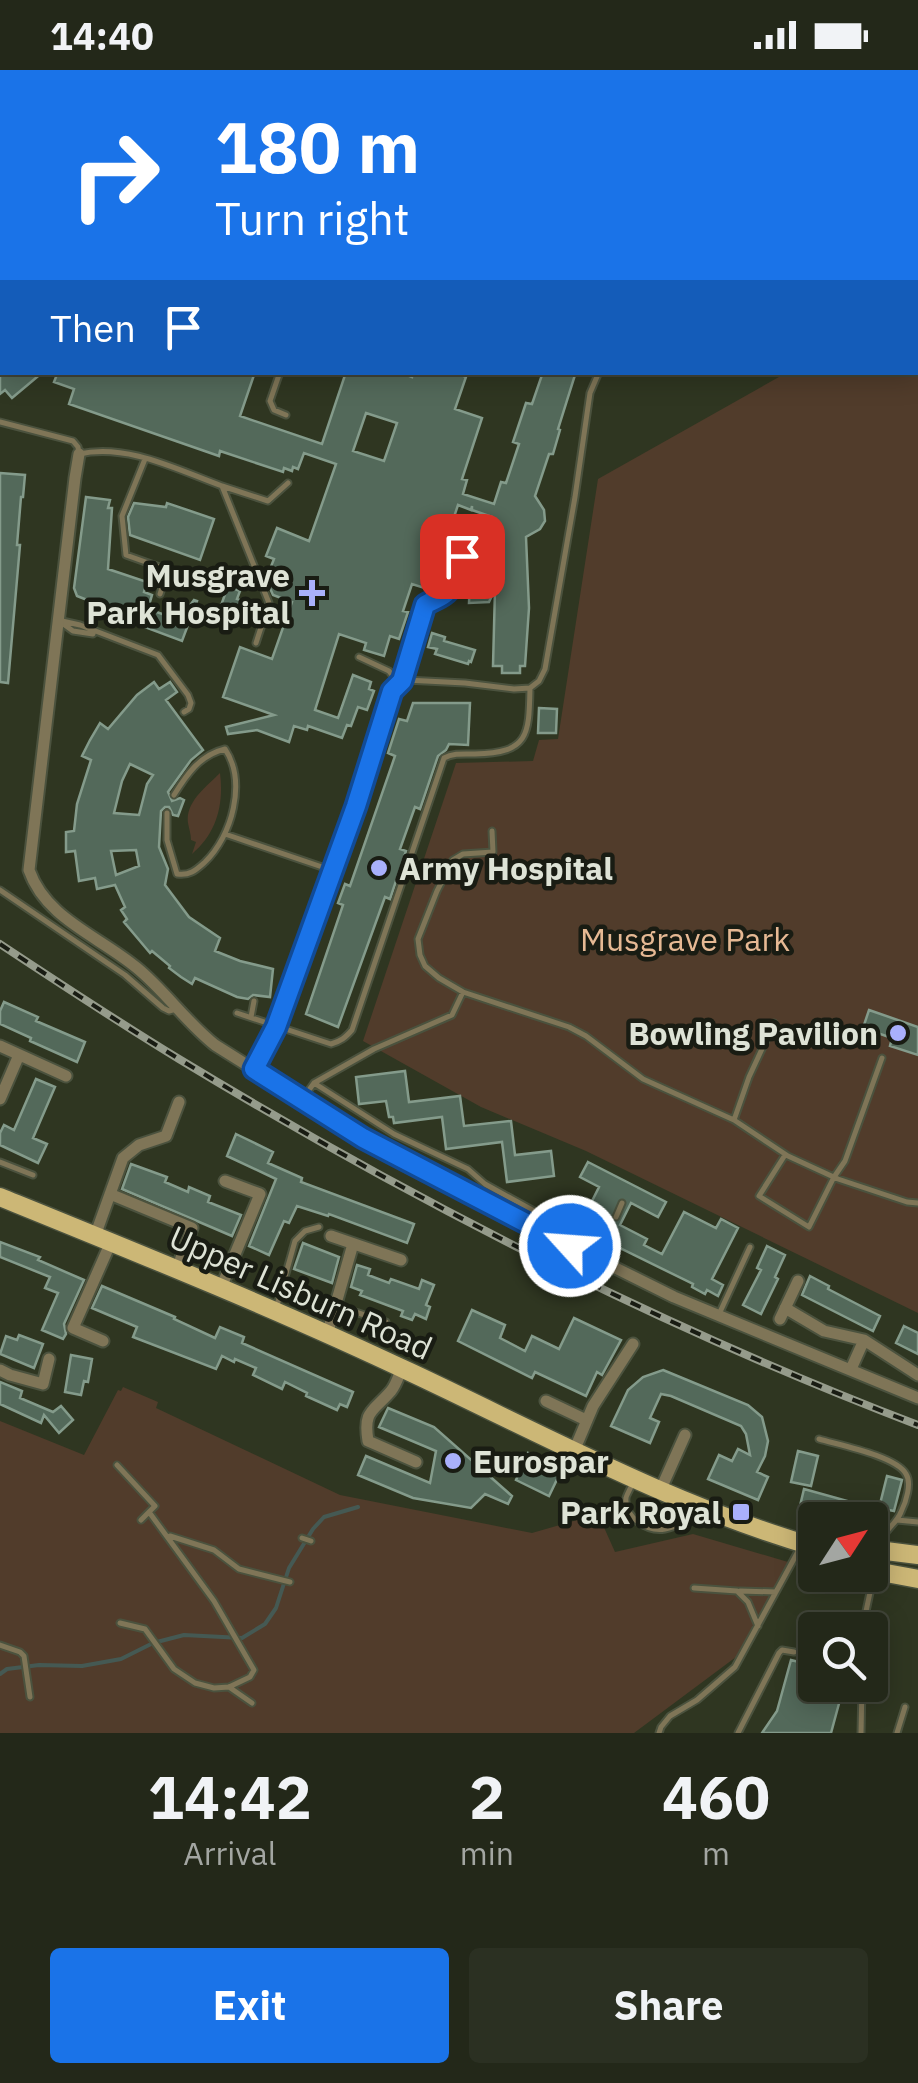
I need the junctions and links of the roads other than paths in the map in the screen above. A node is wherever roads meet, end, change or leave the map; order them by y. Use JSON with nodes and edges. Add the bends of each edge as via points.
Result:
{"nodes":[{"id":1,"x":279,"y":375,"type":"edge"},
{"id":2,"x":598,"y":375,"type":"edge"},
{"id":3,"x":286,"y":415,"type":"dead end"},
{"id":4,"x":0,"y":422,"type":"edge"},
{"id":5,"x":79,"y":454,"type":"junction"},
{"id":6,"x":144,"y":458,"type":"junction"},
{"id":7,"x":288,"y":483,"type":"dead end"},
{"id":8,"x":222,"y":486,"type":"junction"},
{"id":9,"x":473,"y":524,"type":"dead end"},
{"id":10,"x":160,"y":594,"type":"dead end"},
{"id":11,"x":59,"y":621,"type":"junction"},
{"id":12,"x":256,"y":644,"type":"dead end"},
{"id":13,"x":359,"y":657,"type":"dead end"},
{"id":14,"x":400,"y":682,"type":"junction"},
{"id":15,"x":530,"y":688,"type":"junction"},
{"id":16,"x":184,"y":712,"type":"dead end"},
{"id":17,"x":174,"y":795,"type":"dead end"},
{"id":18,"x":167,"y":813,"type":"dead end"},
{"id":19,"x":492,"y":830,"type":"dead end"},
{"id":20,"x":225,"y":834,"type":"junction"},
{"id":21,"x":331,"y":870,"type":"junction"},
{"id":22,"x":0,"y":890,"type":"edge"},
{"id":23,"x":463,"y":992,"type":"junction"},
{"id":24,"x":254,"y":1001,"type":"dead end"},
{"id":25,"x":178,"y":1008,"type":"junction"},
{"id":26,"x":237,"y":1013,"type":"dead end"},
{"id":27,"x":251,"y":1017,"type":"junction"},
{"id":28,"x":774,"y":1023,"type":"dead end"},
{"id":29,"x":276,"y":1027,"type":"junction"},
{"id":30,"x":0,"y":1046,"type":"edge"},
{"id":31,"x":19,"y":1054,"type":"junction"},
{"id":32,"x":882,"y":1058,"type":"dead end"},
{"id":33,"x":254,"y":1069,"type":"junction"},
{"id":34,"x":66,"y":1076,"type":"dead end"},
{"id":35,"x":314,"y":1083,"type":"junction"},
{"id":36,"x":0,"y":1100,"type":"edge"},
{"id":37,"x":303,"y":1100,"type":"junction"},
{"id":38,"x":179,"y":1102,"type":"dead end"},
{"id":39,"x":734,"y":1120,"type":"junction"},
{"id":40,"x":786,"y":1154,"type":"junction"},
{"id":41,"x":0,"y":1162,"type":"edge"},
{"id":42,"x":34,"y":1175,"type":"dead end"},
{"id":43,"x":834,"y":1178,"type":"junction"},
{"id":44,"x":225,"y":1181,"type":"dead end"},
{"id":45,"x":110,"y":1194,"type":"junction"},
{"id":46,"x":0,"y":1198,"type":"edge"},
{"id":47,"x":918,"y":1203,"type":"edge"},
{"id":48,"x":622,"y":1204,"type":"dead end"},
{"id":49,"x":616,"y":1217,"type":"dead end"},
{"id":50,"x":319,"y":1227,"type":"dead end"},
{"id":51,"x":533,"y":1228,"type":"junction"},
{"id":52,"x":331,"y":1236,"type":"dead end"},
{"id":53,"x":103,"y":1239,"type":"junction"},
{"id":54,"x":604,"y":1240,"type":"dead end"},
{"id":55,"x":354,"y":1244,"type":"junction"},
{"id":56,"x":750,"y":1247,"type":"dead end"},
{"id":57,"x":596,"y":1258,"type":"junction"},
{"id":58,"x":401,"y":1260,"type":"dead end"},
{"id":59,"x":178,"y":1269,"type":"junction"},
{"id":60,"x":798,"y":1282,"type":"dead end"},
{"id":61,"x":221,"y":1288,"type":"junction"},
{"id":62,"x":335,"y":1305,"type":"junction"},
{"id":63,"x":276,"y":1312,"type":"junction"},
{"id":64,"x":718,"y":1315,"type":"junction"},
{"id":65,"x":386,"y":1322,"type":"dead end"},
{"id":66,"x":326,"y":1334,"type":"junction"},
{"id":67,"x":864,"y":1340,"type":"junction"},
{"id":68,"x":103,"y":1341,"type":"dead end"},
{"id":69,"x":633,"y":1344,"type":"dead end"},
{"id":70,"x":49,"y":1359,"type":"dead end"},
{"id":71,"x":402,"y":1368,"type":"junction"},
{"id":72,"x":0,"y":1370,"type":"edge"},
{"id":73,"x":852,"y":1370,"type":"junction"},
{"id":74,"x":918,"y":1374,"type":"edge"},
{"id":75,"x":918,"y":1398,"type":"edge"},
{"id":76,"x":546,"y":1401,"type":"dead end"},
{"id":77,"x":586,"y":1420,"type":"junction"},
{"id":78,"x":686,"y":1436,"type":"dead end"},
{"id":79,"x":819,"y":1439,"type":"dead end"},
{"id":80,"x":574,"y":1451,"type":"junction"},
{"id":81,"x":416,"y":1462,"type":"dead end"},
{"id":82,"x":117,"y":1465,"type":"dead end"},
{"id":83,"x":634,"y":1480,"type":"junction"},
{"id":84,"x":660,"y":1491,"type":"junction"},
{"id":85,"x":710,"y":1510,"type":"junction"},
{"id":86,"x":149,"y":1512,"type":"junction"},
{"id":87,"x":141,"y":1520,"type":"dead end"},
{"id":88,"x":897,"y":1520,"type":"junction"},
{"id":89,"x":918,"y":1522,"type":"edge"},
{"id":90,"x":888,"y":1528,"type":"edge"},
{"id":91,"x":167,"y":1535,"type":"junction"},
{"id":92,"x":302,"y":1538,"type":"dead end"},
{"id":93,"x":311,"y":1541,"type":"dead end"},
{"id":94,"x":798,"y":1541,"type":"edge"},
{"id":95,"x":888,"y":1552,"type":"edge"},
{"id":96,"x":918,"y":1555,"type":"edge"},
{"id":97,"x":798,"y":1561,"type":"edge"},
{"id":98,"x":888,"y":1574,"type":"edge"},
{"id":99,"x":918,"y":1579,"type":"edge"},
{"id":100,"x":290,"y":1582,"type":"dead end"},
{"id":101,"x":694,"y":1588,"type":"dead end"},
{"id":102,"x":737,"y":1591,"type":"junction"},
{"id":103,"x":776,"y":1592,"type":"junction"},
{"id":104,"x":120,"y":1623,"type":"dead end"},
{"id":105,"x":758,"y":1626,"type":"junction"},
{"id":106,"x":0,"y":1644,"type":"edge"},
{"id":107,"x":794,"y":1652,"type":"dead end"},
{"id":108,"x":228,"y":1687,"type":"junction"},
{"id":109,"x":30,"y":1696,"type":"dead end"},
{"id":110,"x":862,"y":1702,"type":"edge"},
{"id":111,"x":252,"y":1704,"type":"dead end"},
{"id":112,"x":905,"y":1706,"type":"dead end"},
{"id":113,"x":659,"y":1733,"type":"edge"},
{"id":114,"x":738,"y":1733,"type":"edge"},
{"id":115,"x":861,"y":1733,"type":"edge"},
{"id":116,"x":897,"y":1733,"type":"edge"}],
"edges":[{"from":1,"to":3,"type":"lane","via":[[270,402]]},
{"from":2,"to":15,"type":"lane","via":[[545,669]]},
{"from":4,"to":5,"type":"lane","via":[[73,440]]},
{"from":5,"to":6,"type":"lane","via":[[104,450]]},
{"from":5,"to":11,"type":"street"},
{"from":6,"to":8,"type":"lane"},
{"from":6,"to":10,"type":"lane","via":[[122,516],[126,555],[168,570]]},
{"from":7,"to":8,"type":"lane","via":[[268,501]]},
{"from":8,"to":12,"type":"lane","via":[[269,602]]},
{"from":9,"to":14,"type":"lane","via":[[450,588],[425,605]]},
{"from":11,"to":16,"type":"lane","via":[[158,656],[188,695]]},
{"from":11,"to":25,"type":"street","via":[[30,870],[34,886],[58,913],[135,966]]},
{"from":13,"to":14,"type":"lane"},
{"from":14,"to":15,"type":"lane"},
{"from":14,"to":21,"type":"lane"},
{"from":15,"to":29,"type":"lane","via":[[528,726],[516,744],[494,754],[444,758],[352,1030],[331,1044]]},
{"from":17,"to":20,"type":"lane","via":[[192,768],[225,749],[235,784]]},
{"from":18,"to":20,"type":"lane","via":[[170,851],[182,876],[203,864]]},
{"from":19,"to":23,"type":"lane","via":[[493,852],[453,860],[418,939],[425,966]]},
{"from":20,"to":21,"type":"lane"},
{"from":21,"to":29,"type":"lane"},
{"from":22,"to":25,"type":"lane","via":[[125,974],[162,1008]]},
{"from":23,"to":35,"type":"lane","via":[[452,1014]]},
{"from":23,"to":39,"type":"lane","via":[[569,1026],[643,1079]]},
{"from":24,"to":27,"type":"lane"},
{"from":25,"to":33,"type":"street","via":[[200,1034]]},
{"from":26,"to":27,"type":"lane"},
{"from":27,"to":29,"type":"lane"},
{"from":28,"to":39,"type":"lane"},
{"from":29,"to":33,"type":"lane"},
{"from":30,"to":31,"type":"street"},
{"from":31,"to":34,"type":"street"},
{"from":31,"to":36,"type":"street"},
{"from":32,"to":43,"type":"lane"},
{"from":33,"to":37,"type":"street"},
{"from":35,"to":37,"type":"lane"},
{"from":35,"to":51,"type":"lane","via":[[534,1210]]},
{"from":37,"to":51,"type":"street"},
{"from":38,"to":45,"type":"street","via":[[166,1136],[124,1158]]},
{"from":39,"to":40,"type":"lane"},
{"from":40,"to":43,"type":"lane"},
{"from":40,"to":43,"type":"lane","via":[[759,1196],[809,1227]]},
{"from":41,"to":42,"type":"lane"},
{"from":43,"to":47,"type":"lane"},
{"from":44,"to":61,"type":"street","via":[[260,1194]]},
{"from":45,"to":53,"type":"street"},
{"from":45,"to":59,"type":"street","via":[[192,1228]]},
{"from":46,"to":53,"type":"main road","name":"Upper Lisburn Road"},
{"from":48,"to":49,"type":"lane"},
{"from":50,"to":63,"type":"lane","via":[[295,1241]]},
{"from":51,"to":57,"type":"street"},
{"from":52,"to":55,"type":"street"},
{"from":53,"to":59,"type":"main road","name":"Upper Lisburn Road"},
{"from":53,"to":68,"type":"street","via":[[73,1328]]},
{"from":54,"to":57,"type":"lane"},
{"from":55,"to":58,"type":"street"},
{"from":55,"to":62,"type":"street"},
{"from":56,"to":64,"type":"lane"},
{"from":57,"to":64,"type":"street"},
{"from":59,"to":61,"type":"main road","name":"Upper Lisburn Road"},
{"from":60,"to":67,"type":"street","via":[[783,1314]]},
{"from":61,"to":63,"type":"main road","name":"Upper Lisburn Road"},
{"from":62,"to":65,"type":"lane"},
{"from":62,"to":66,"type":"street"},
{"from":63,"to":66,"type":"main road","name":"Upper Lisburn Road"},
{"from":64,"to":73,"type":"street"},
{"from":66,"to":71,"type":"main road","name":"Upper Lisburn Road"},
{"from":67,"to":73,"type":"street"},
{"from":67,"to":74,"type":"street"},
{"from":69,"to":77,"type":"street"},
{"from":70,"to":72,"type":"street","via":[[43,1384]]},
{"from":71,"to":80,"type":"main road","name":"Upper Lisburn Road"},
{"from":71,"to":81,"type":"street","via":[[367,1416],[366,1429],[368,1441]]},
{"from":73,"to":75,"type":"street"},
{"from":76,"to":77,"type":"street"},
{"from":77,"to":80,"type":"street"},
{"from":78,"to":84,"type":"street"},
{"from":79,"to":88,"type":"lane","via":[[904,1470],[909,1484]]},
{"from":80,"to":83,"type":"main road","name":"Upper Lisburn Road"},
{"from":82,"to":86,"type":"lane","via":[[155,1506]]},
{"from":83,"to":84,"type":"main road","name":"Upper Lisburn Road"},
{"from":83,"to":85,"type":"lane","via":[[628,1508],[651,1529]]},
{"from":84,"to":85,"type":"main road","name":"Upper Lisburn Road"},
{"from":85,"to":94,"type":"main road","name":"Upper Lisburn Road"},
{"from":86,"to":87,"type":"lane"},
{"from":86,"to":91,"type":"lane"},
{"from":88,"to":89,"type":"lane"},
{"from":88,"to":90,"type":"lane"},
{"from":91,"to":100,"type":"lane","via":[[214,1550],[239,1568]]},
{"from":91,"to":108,"type":"lane","via":[[254,1670]]},
{"from":92,"to":93,"type":"lane"},
{"from":95,"to":96,"type":"main road"},
{"from":97,"to":103,"type":"lane"},
{"from":98,"to":99,"type":"main road"},
{"from":101,"to":102,"type":"lane"},
{"from":102,"to":103,"type":"lane"},
{"from":102,"to":105,"type":"lane"},
{"from":103,"to":105,"type":"lane"},
{"from":104,"to":108,"type":"lane","via":[[144,1629],[174,1669],[195,1683]]},
{"from":105,"to":113,"type":"lane","via":[[735,1667],[670,1716]]},
{"from":106,"to":109,"type":"lane","via":[[24,1656]]},
{"from":107,"to":114,"type":"lane","via":[[779,1653]]},
{"from":108,"to":111,"type":"lane"},
{"from":110,"to":115,"type":"lane"},
{"from":112,"to":116,"type":"lane"}]}
